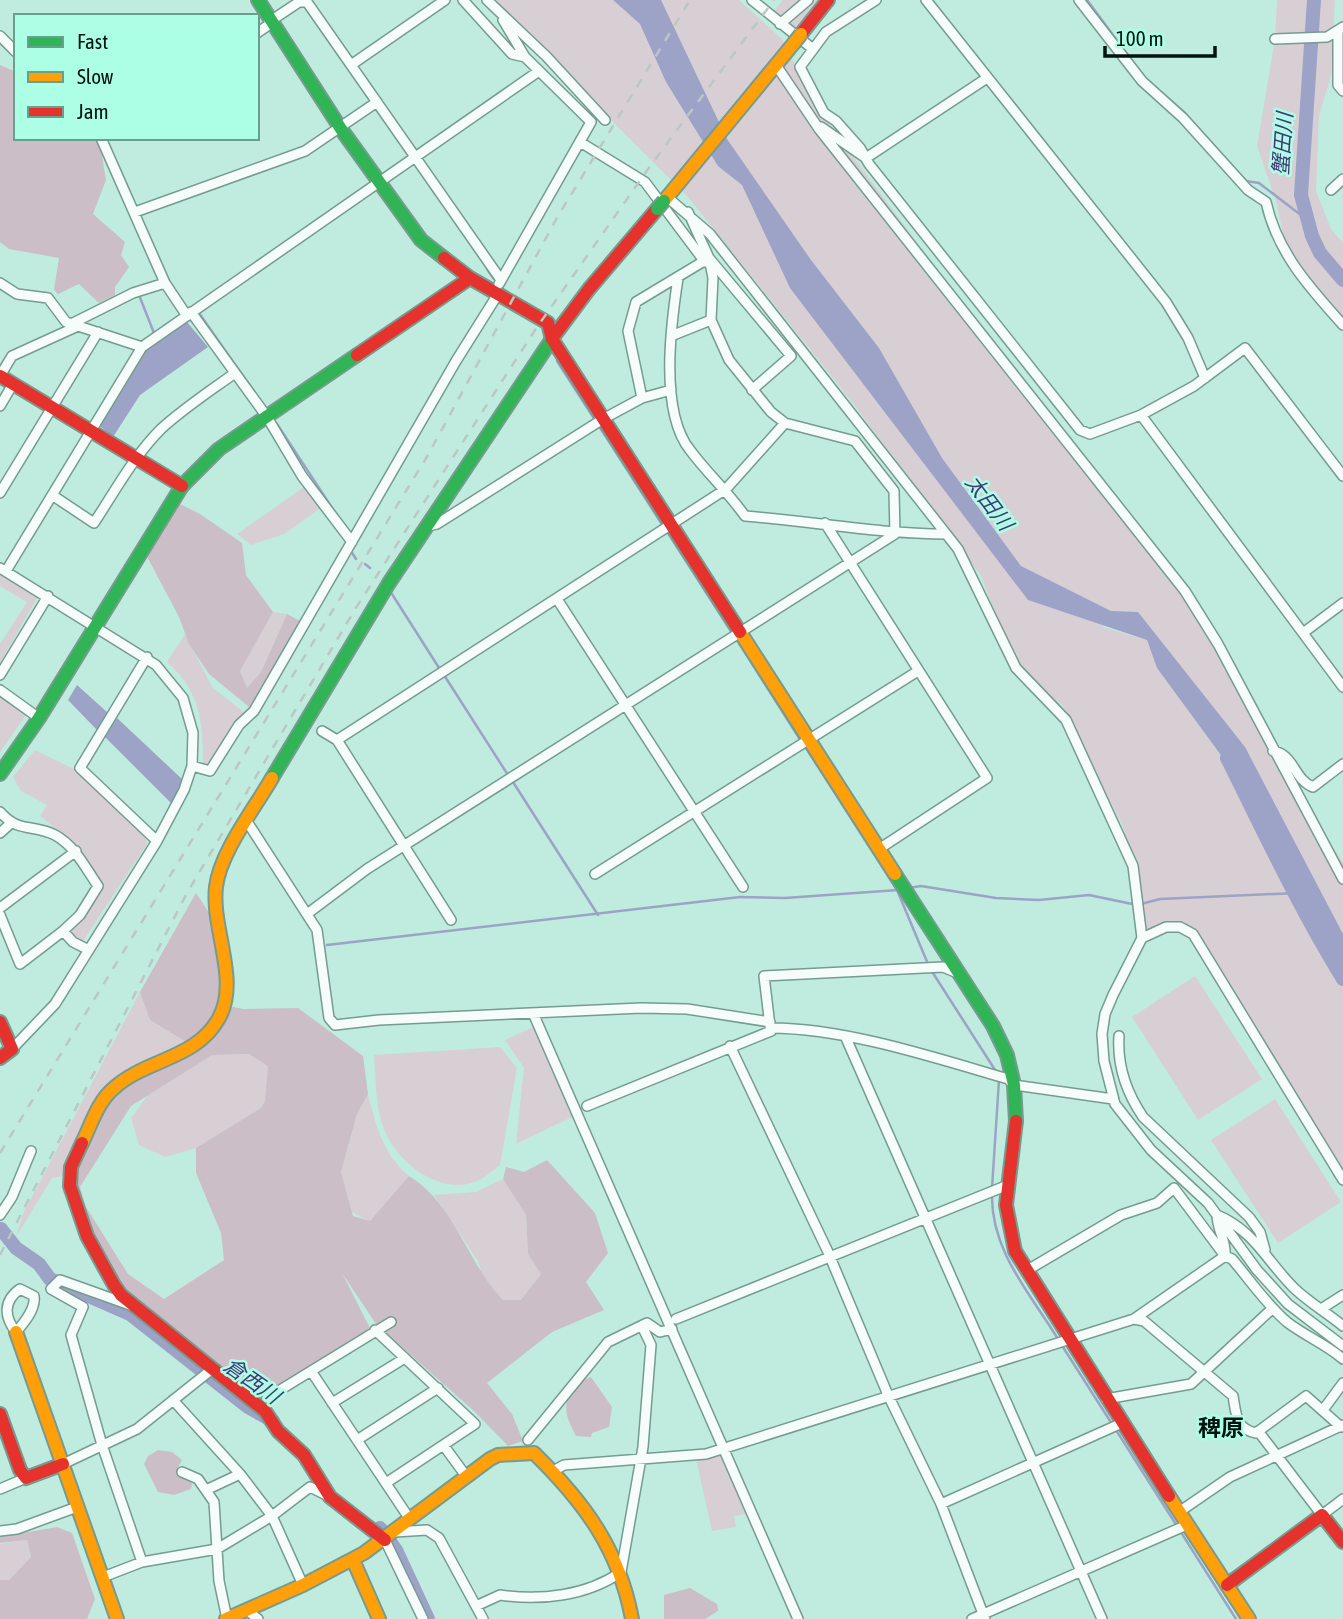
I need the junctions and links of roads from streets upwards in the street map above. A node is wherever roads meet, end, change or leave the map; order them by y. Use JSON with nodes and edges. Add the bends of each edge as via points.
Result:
{"nodes":[{"id":1,"x":258,"y":0,"type":"edge"},
{"id":2,"x":445,"y":0,"type":"edge"},
{"id":3,"x":463,"y":0,"type":"edge"},
{"id":4,"x":487,"y":0,"type":"edge"},
{"id":5,"x":752,"y":0,"type":"edge"},
{"id":6,"x":808,"y":0,"type":"edge"},
{"id":7,"x":828,"y":0,"type":"edge"},
{"id":8,"x":876,"y":0,"type":"edge"},
{"id":9,"x":926,"y":0,"type":"edge"},
{"id":10,"x":1079,"y":0,"type":"edge"},
{"id":11,"x":295,"y":1,"type":"edge"},
{"id":12,"x":499,"y":12,"type":"junction"},
{"id":13,"x":270,"y":23,"type":"junction"},
{"id":14,"x":780,"y":24,"type":"junction"},
{"id":15,"x":1340,"y":29,"type":"edge"},
{"id":16,"x":259,"y":31,"type":"edge"},
{"id":17,"x":0,"y":36,"type":"edge"},
{"id":18,"x":1275,"y":39,"type":"dead end"},
{"id":19,"x":813,"y":49,"type":"junction"},
{"id":20,"x":14,"y":50,"type":"edge"},
{"id":21,"x":525,"y":57,"type":"junction"},
{"id":22,"x":351,"y":65,"type":"junction"},
{"id":23,"x":775,"y":66,"type":"junction"},
{"id":24,"x":538,"y":71,"type":"junction"},
{"id":25,"x":987,"y":78,"type":"junction"},
{"id":26,"x":1343,"y":91,"type":"edge"},
{"id":27,"x":377,"y":102,"type":"junction"},
{"id":28,"x":605,"y":120,"type":"dead end"},
{"id":29,"x":813,"y":122,"type":"junction"},
{"id":30,"x":341,"y":129,"type":"junction"},
{"id":31,"x":102,"y":140,"type":"edge"},
{"id":32,"x":580,"y":142,"type":"junction"},
{"id":33,"x":416,"y":157,"type":"junction"},
{"id":34,"x":866,"y":158,"type":"junction"},
{"id":35,"x":1343,"y":179,"type":"edge"},
{"id":36,"x":378,"y":182,"type":"junction"},
{"id":37,"x":1331,"y":190,"type":"dead end"},
{"id":38,"x":666,"y":198,"type":"junction"},
{"id":39,"x":135,"y":212,"type":"junction"},
{"id":40,"x":688,"y":212,"type":"junction"},
{"id":41,"x":707,"y":260,"type":"junction"},
{"id":42,"x":470,"y":278,"type":"junction"},
{"id":43,"x":678,"y":278,"type":"junction"},
{"id":44,"x":165,"y":282,"type":"junction"},
{"id":45,"x":0,"y":283,"type":"edge"},
{"id":46,"x":498,"y":289,"type":"junction"},
{"id":47,"x":189,"y":314,"type":"junction"},
{"id":48,"x":570,"y":318,"type":"junction"},
{"id":49,"x":711,"y":320,"type":"junction"},
{"id":50,"x":548,"y":323,"type":"junction"},
{"id":51,"x":74,"y":325,"type":"junction"},
{"id":52,"x":1343,"y":325,"type":"edge"},
{"id":53,"x":98,"y":332,"type":"junction"},
{"id":54,"x":671,"y":336,"type":"junction"},
{"id":55,"x":552,"y":340,"type":"junction"},
{"id":56,"x":142,"y":347,"type":"junction"},
{"id":57,"x":235,"y":373,"type":"junction"},
{"id":58,"x":0,"y":376,"type":"edge"},
{"id":59,"x":1205,"y":378,"type":"junction"},
{"id":60,"x":13,"y":384,"type":"junction"},
{"id":61,"x":671,"y":390,"type":"junction"},
{"id":62,"x":752,"y":390,"type":"junction"},
{"id":63,"x":642,"y":398,"type":"junction"},
{"id":64,"x":0,"y":406,"type":"edge"},
{"id":65,"x":52,"y":407,"type":"junction"},
{"id":66,"x":1141,"y":415,"type":"junction"},
{"id":67,"x":267,"y":417,"type":"junction"},
{"id":68,"x":603,"y":419,"type":"junction"},
{"id":69,"x":785,"y":422,"type":"junction"},
{"id":70,"x":91,"y":432,"type":"junction"},
{"id":71,"x":136,"y":458,"type":"junction"},
{"id":72,"x":1343,"y":476,"type":"edge"},
{"id":73,"x":182,"y":486,"type":"junction"},
{"id":74,"x":726,"y":489,"type":"junction"},
{"id":75,"x":0,"y":493,"type":"edge"},
{"id":76,"x":52,"y":495,"type":"junction"},
{"id":77,"x":825,"y":523,"type":"junction"},
{"id":78,"x":428,"y":526,"type":"junction"},
{"id":79,"x":671,"y":526,"type":"junction"},
{"id":80,"x":895,"y":534,"type":"junction"},
{"id":81,"x":946,"y":534,"type":"junction"},
{"id":82,"x":352,"y":542,"type":"junction"},
{"id":83,"x":850,"y":563,"type":"junction"},
{"id":84,"x":3,"y":569,"type":"edge"},
{"id":85,"x":48,"y":596,"type":"junction"},
{"id":86,"x":556,"y":599,"type":"junction"},
{"id":87,"x":1343,"y":603,"type":"edge"},
{"id":88,"x":94,"y":626,"type":"junction"},
{"id":89,"x":740,"y":633,"type":"junction"},
{"id":90,"x":1303,"y":633,"type":"junction"},
{"id":91,"x":147,"y":657,"type":"junction"},
{"id":92,"x":918,"y":671,"type":"junction"},
{"id":93,"x":0,"y":675,"type":"edge"},
{"id":94,"x":1343,"y":687,"type":"edge"},
{"id":95,"x":0,"y":690,"type":"edge"},
{"id":96,"x":626,"y":706,"type":"junction"},
{"id":97,"x":39,"y":718,"type":"junction"},
{"id":98,"x":322,"y":731,"type":"dead end"},
{"id":99,"x":337,"y":740,"type":"junction"},
{"id":100,"x":810,"y":742,"type":"junction"},
{"id":101,"x":1273,"y":751,"type":"junction"},
{"id":102,"x":1343,"y":764,"type":"edge"},
{"id":103,"x":192,"y":766,"type":"junction"},
{"id":104,"x":0,"y":774,"type":"edge"},
{"id":105,"x":0,"y":812,"type":"edge"},
{"id":106,"x":694,"y":813,"type":"junction"},
{"id":107,"x":246,"y":820,"type":"junction"},
{"id":108,"x":10,"y":824,"type":"junction"},
{"id":109,"x":0,"y":833,"type":"edge"},
{"id":110,"x":157,"y":841,"type":"junction"},
{"id":111,"x":403,"y":847,"type":"junction"},
{"id":112,"x":879,"y":849,"type":"junction"},
{"id":113,"x":76,"y":851,"type":"junction"},
{"id":114,"x":595,"y":874,"type":"dead end"},
{"id":115,"x":1343,"y":879,"type":"edge"},
{"id":116,"x":743,"y":887,"type":"dead end"},
{"id":117,"x":0,"y":908,"type":"edge"},
{"id":118,"x":307,"y":914,"type":"junction"},
{"id":119,"x":0,"y":915,"type":"edge"},
{"id":120,"x":451,"y":920,"type":"dead end"},
{"id":121,"x":63,"y":931,"type":"junction"},
{"id":122,"x":1142,"y":938,"type":"junction"},
{"id":123,"x":89,"y":950,"type":"junction"},
{"id":124,"x":960,"y":974,"type":"junction"},
{"id":125,"x":533,"y":1013,"type":"junction"},
{"id":126,"x":0,"y":1022,"type":"edge"},
{"id":127,"x":770,"y":1025,"type":"junction"},
{"id":128,"x":1119,"y":1036,"type":"dead end"},
{"id":129,"x":846,"y":1038,"type":"junction"},
{"id":130,"x":730,"y":1046,"type":"junction"},
{"id":131,"x":12,"y":1048,"type":"junction"},
{"id":132,"x":0,"y":1058,"type":"edge"},
{"id":133,"x":1014,"y":1085,"type":"junction"},
{"id":134,"x":1113,"y":1100,"type":"junction"},
{"id":135,"x":587,"y":1106,"type":"dead end"},
{"id":136,"x":31,"y":1151,"type":"dead end"},
{"id":137,"x":1343,"y":1181,"type":"edge"},
{"id":138,"x":1008,"y":1185,"type":"junction"},
{"id":139,"x":0,"y":1215,"type":"edge"},
{"id":140,"x":1217,"y":1215,"type":"junction"},
{"id":141,"x":925,"y":1218,"type":"junction"},
{"id":142,"x":1265,"y":1250,"type":"junction"},
{"id":143,"x":1225,"y":1256,"type":"junction"},
{"id":144,"x":830,"y":1257,"type":"junction"},
{"id":145,"x":1026,"y":1271,"type":"junction"},
{"id":146,"x":1343,"y":1294,"type":"edge"},
{"id":147,"x":131,"y":1305,"type":"junction"},
{"id":148,"x":1273,"y":1308,"type":"junction"},
{"id":149,"x":1321,"y":1309,"type":"junction"},
{"id":150,"x":3,"y":1312,"type":"edge"},
{"id":151,"x":676,"y":1319,"type":"dead end"},
{"id":152,"x":1134,"y":1319,"type":"junction"},
{"id":153,"x":391,"y":1322,"type":"dead end"},
{"id":154,"x":0,"y":1326,"type":"edge"},
{"id":155,"x":642,"y":1326,"type":"junction"},
{"id":156,"x":1343,"y":1326,"type":"edge"},
{"id":157,"x":672,"y":1329,"type":"junction"},
{"id":158,"x":376,"y":1330,"type":"junction"},
{"id":159,"x":16,"y":1332,"type":"junction"},
{"id":160,"x":1067,"y":1338,"type":"junction"},
{"id":161,"x":1343,"y":1346,"type":"edge"},
{"id":162,"x":405,"y":1358,"type":"junction"},
{"id":163,"x":1343,"y":1359,"type":"edge"},
{"id":164,"x":990,"y":1363,"type":"junction"},
{"id":165,"x":211,"y":1370,"type":"junction"},
{"id":166,"x":311,"y":1371,"type":"junction"},
{"id":167,"x":1204,"y":1371,"type":"junction"},
{"id":168,"x":1343,"y":1382,"type":"edge"},
{"id":169,"x":438,"y":1388,"type":"junction"},
{"id":170,"x":888,"y":1395,"type":"junction"},
{"id":171,"x":267,"y":1398,"type":"dead end"},
{"id":172,"x":1106,"y":1399,"type":"junction"},
{"id":173,"x":173,"y":1400,"type":"junction"},
{"id":174,"x":332,"y":1403,"type":"junction"},
{"id":175,"x":1323,"y":1410,"type":"junction"},
{"id":176,"x":0,"y":1414,"type":"edge"},
{"id":177,"x":1122,"y":1423,"type":"junction"},
{"id":178,"x":1342,"y":1426,"type":"edge"},
{"id":179,"x":1258,"y":1431,"type":"junction"},
{"id":180,"x":357,"y":1440,"type":"junction"},
{"id":181,"x":528,"y":1440,"type":"dead end"},
{"id":182,"x":102,"y":1445,"type":"junction"},
{"id":183,"x":444,"y":1446,"type":"junction"},
{"id":184,"x":724,"y":1448,"type":"junction"},
{"id":185,"x":1277,"y":1456,"type":"junction"},
{"id":186,"x":639,"y":1460,"type":"junction"},
{"id":187,"x":64,"y":1464,"type":"junction"},
{"id":188,"x":1034,"y":1464,"type":"junction"},
{"id":189,"x":553,"y":1471,"type":"junction"},
{"id":190,"x":182,"y":1472,"type":"dead end"},
{"id":191,"x":240,"y":1474,"type":"junction"},
{"id":192,"x":466,"y":1476,"type":"junction"},
{"id":193,"x":26,"y":1478,"type":"junction"},
{"id":194,"x":386,"y":1483,"type":"junction"},
{"id":195,"x":0,"y":1489,"type":"edge"},
{"id":196,"x":206,"y":1490,"type":"junction"},
{"id":197,"x":330,"y":1497,"type":"junction"},
{"id":198,"x":1343,"y":1499,"type":"edge"},
{"id":199,"x":941,"y":1504,"type":"junction"},
{"id":200,"x":77,"y":1507,"type":"junction"},
{"id":201,"x":1179,"y":1512,"type":"junction"},
{"id":202,"x":1322,"y":1515,"type":"junction"},
{"id":203,"x":272,"y":1516,"type":"junction"},
{"id":204,"x":409,"y":1518,"type":"junction"},
{"id":205,"x":1187,"y":1525,"type":"junction"},
{"id":206,"x":0,"y":1531,"type":"edge"},
{"id":207,"x":390,"y":1536,"type":"junction"},
{"id":208,"x":1343,"y":1542,"type":"edge"},
{"id":209,"x":217,"y":1549,"type":"junction"},
{"id":210,"x":353,"y":1560,"type":"junction"},
{"id":211,"x":142,"y":1562,"type":"junction"},
{"id":212,"x":621,"y":1572,"type":"junction"},
{"id":213,"x":1080,"y":1572,"type":"junction"},
{"id":214,"x":103,"y":1577,"type":"junction"},
{"id":215,"x":303,"y":1585,"type":"junction"},
{"id":216,"x":1227,"y":1585,"type":"junction"},
{"id":217,"x":476,"y":1606,"type":"junction"},
{"id":218,"x":253,"y":1615,"type":"edge"},
{"id":219,"x":984,"y":1617,"type":"edge"},
{"id":220,"x":117,"y":1619,"type":"edge"},
{"id":221,"x":226,"y":1619,"type":"edge"},
{"id":222,"x":379,"y":1619,"type":"edge"},
{"id":223,"x":423,"y":1619,"type":"edge"},
{"id":224,"x":482,"y":1619,"type":"edge"},
{"id":225,"x":632,"y":1619,"type":"edge"},
{"id":226,"x":798,"y":1619,"type":"edge"},
{"id":227,"x":972,"y":1619,"type":"edge"},
{"id":228,"x":1102,"y":1619,"type":"edge"},
{"id":229,"x":1249,"y":1619,"type":"edge"}],
"edges":[{"from":1,"to":13,"type":"street"},
{"from":2,"to":22,"type":"street"},
{"from":3,"to":21,"type":"street","via":[[512,54]]},
{"from":4,"to":12,"type":"street"},
{"from":5,"to":14,"type":"street"},
{"from":6,"to":14,"type":"street"},
{"from":7,"to":23,"type":"street"},
{"from":8,"to":19,"type":"street","via":[[827,32]]},
{"from":9,"to":25,"type":"street"},
{"from":10,"to":52,"type":"street","via":[[1142,81],[1183,118],[1248,190],[1266,202],[1284,252]]},
{"from":11,"to":13,"type":"street"},
{"from":11,"to":22,"type":"street","via":[[307,2]]},
{"from":12,"to":21,"type":"street"},
{"from":12,"to":28,"type":"street"},
{"from":13,"to":16,"type":"street"},
{"from":13,"to":30,"type":"street"},
{"from":14,"to":19,"type":"street"},
{"from":15,"to":18,"type":"street","via":[[1327,37]]},
{"from":15,"to":26,"type":"street","via":[[1338,85]]},
{"from":17,"to":20,"type":"street"},
{"from":19,"to":34,"type":"street","via":[[800,67],[824,113]]},
{"from":21,"to":24,"type":"street"},
{"from":22,"to":27,"type":"street"},
{"from":23,"to":29,"type":"street"},
{"from":23,"to":38,"type":"street"},
{"from":24,"to":32,"type":"street","via":[[591,122]]},
{"from":24,"to":33,"type":"street"},
{"from":25,"to":34,"type":"street"},
{"from":25,"to":59,"type":"street","via":[[1166,302]]},
{"from":27,"to":30,"type":"street"},
{"from":27,"to":33,"type":"street"},
{"from":29,"to":34,"type":"street"},
{"from":29,"to":101,"type":"street","via":[[1169,568],[1218,644]]},
{"from":30,"to":36,"type":"street"},
{"from":30,"to":39,"type":"street","via":[[304,151]]},
{"from":31,"to":39,"type":"street"},
{"from":32,"to":41,"type":"street","via":[[645,182]]},
{"from":32,"to":46,"type":"street"},
{"from":33,"to":36,"type":"street"},
{"from":33,"to":46,"type":"street"},
{"from":34,"to":66,"type":"street","via":[[1080,430],[1090,434]]},
{"from":35,"to":37,"type":"street"},
{"from":36,"to":42,"type":"street","via":[[421,240]]},
{"from":36,"to":47,"type":"street"},
{"from":38,"to":40,"type":"street"},
{"from":38,"to":48,"type":"street"},
{"from":39,"to":44,"type":"street"},
{"from":40,"to":41,"type":"street"},
{"from":40,"to":81,"type":"street"},
{"from":41,"to":43,"type":"street"},
{"from":41,"to":49,"type":"street","via":[[713,278]]},
{"from":41,"to":62,"type":"street","via":[[791,356]]},
{"from":42,"to":46,"type":"street"},
{"from":42,"to":67,"type":"street"},
{"from":43,"to":54,"type":"street"},
{"from":43,"to":63,"type":"street","via":[[636,302],[628,331]]},
{"from":44,"to":47,"type":"street"},
{"from":44,"to":51,"type":"street","via":[[133,293]]},
{"from":45,"to":51,"type":"street","via":[[17,295],[48,298],[59,316]]},
{"from":46,"to":50,"type":"street"},
{"from":46,"to":82,"type":"street"},
{"from":47,"to":56,"type":"street"},
{"from":47,"to":57,"type":"street"},
{"from":48,"to":50,"type":"street"},
{"from":48,"to":55,"type":"street"},
{"from":49,"to":54,"type":"street"},
{"from":49,"to":62,"type":"street","via":[[729,360]]},
{"from":50,"to":55,"type":"street"},
{"from":51,"to":53,"type":"street"},
{"from":51,"to":58,"type":"street","via":[[12,356]]},
{"from":53,"to":56,"type":"street"},
{"from":53,"to":65,"type":"street"},
{"from":54,"to":61,"type":"street"},
{"from":55,"to":68,"type":"street"},
{"from":55,"to":78,"type":"street"},
{"from":56,"to":70,"type":"street"},
{"from":57,"to":67,"type":"street"},
{"from":57,"to":71,"type":"street","via":[[185,408]]},
{"from":58,"to":60,"type":"street"},
{"from":59,"to":66,"type":"street"},
{"from":59,"to":72,"type":"street","via":[[1242,349],[1249,350]]},
{"from":60,"to":64,"type":"street"},
{"from":60,"to":65,"type":"street"},
{"from":61,"to":63,"type":"street"},
{"from":61,"to":74,"type":"street","via":[[682,438]]},
{"from":62,"to":69,"type":"street"},
{"from":63,"to":68,"type":"street"},
{"from":65,"to":70,"type":"street"},
{"from":65,"to":75,"type":"street"},
{"from":66,"to":90,"type":"street"},
{"from":67,"to":73,"type":"street","via":[[219,449]]},
{"from":67,"to":82,"type":"street","via":[[302,475]]},
{"from":68,"to":78,"type":"street"},
{"from":68,"to":79,"type":"street"},
{"from":69,"to":74,"type":"street"},
{"from":69,"to":80,"type":"street","via":[[855,440],[894,491]]},
{"from":70,"to":71,"type":"street"},
{"from":70,"to":76,"type":"street"},
{"from":71,"to":73,"type":"street"},
{"from":71,"to":76,"type":"street","via":[[94,523]]},
{"from":73,"to":88,"type":"street"},
{"from":74,"to":77,"type":"street","via":[[745,516]]},
{"from":74,"to":79,"type":"street"},
{"from":76,"to":84,"type":"street"},
{"from":77,"to":80,"type":"street"},
{"from":77,"to":83,"type":"street"},
{"from":78,"to":107,"type":"street","via":[[340,661]]},
{"from":79,"to":86,"type":"street"},
{"from":79,"to":89,"type":"street"},
{"from":80,"to":81,"type":"street"},
{"from":80,"to":83,"type":"street"},
{"from":81,"to":122,"type":"street","via":[[983,596],[1016,668],[1057,707],[1073,735],[1133,866]]},
{"from":82,"to":103,"type":"street","via":[[254,710],[239,725],[210,772]]},
{"from":83,"to":89,"type":"street"},
{"from":83,"to":92,"type":"street"},
{"from":84,"to":85,"type":"street"},
{"from":85,"to":88,"type":"street"},
{"from":85,"to":93,"type":"street"},
{"from":86,"to":96,"type":"street"},
{"from":86,"to":99,"type":"street"},
{"from":87,"to":90,"type":"street"},
{"from":88,"to":91,"type":"street"},
{"from":88,"to":97,"type":"street"},
{"from":89,"to":96,"type":"street"},
{"from":89,"to":100,"type":"street"},
{"from":90,"to":94,"type":"street"},
{"from":91,"to":103,"type":"street","via":[[183,698],[192,726]]},
{"from":91,"to":110,"type":"street","via":[[80,768]]},
{"from":92,"to":100,"type":"street"},
{"from":92,"to":112,"type":"street","via":[[988,778]]},
{"from":95,"to":97,"type":"street"},
{"from":96,"to":106,"type":"street"},
{"from":96,"to":111,"type":"street"},
{"from":97,"to":104,"type":"street"},
{"from":98,"to":99,"type":"street"},
{"from":99,"to":111,"type":"street"},
{"from":100,"to":106,"type":"street"},
{"from":100,"to":112,"type":"street"},
{"from":101,"to":102,"type":"street","via":[[1291,761],[1301,779],[1312,787]]},
{"from":101,"to":115,"type":"street"},
{"from":103,"to":110,"type":"street"},
{"from":105,"to":108,"type":"street"},
{"from":106,"to":114,"type":"street"},
{"from":106,"to":116,"type":"street"},
{"from":107,"to":118,"type":"street"},
{"from":107,"to":147,"type":"street","via":[[214,887],[225,989],[221,1016],[206,1037],[130,1077],[108,1094],[69,1175],[74,1203],[110,1279]]},
{"from":108,"to":109,"type":"street"},
{"from":108,"to":113,"type":"street","via":[[53,834]]},
{"from":110,"to":123,"type":"street"},
{"from":111,"to":118,"type":"street"},
{"from":111,"to":120,"type":"street"},
{"from":112,"to":124,"type":"street"},
{"from":113,"to":117,"type":"street"},
{"from":113,"to":121,"type":"street","via":[[97,886],[80,915]]},
{"from":118,"to":125,"type":"street","via":[[321,940],[329,1018],[335,1025]]},
{"from":119,"to":121,"type":"street","via":[[20,964]]},
{"from":121,"to":123,"type":"street"},
{"from":122,"to":134,"type":"street","via":[[1105,1014],[1104,1061]]},
{"from":122,"to":137,"type":"street","via":[[1166,927],[1180,927],[1193,934]]},
{"from":123,"to":131,"type":"street","via":[[55,1004]]},
{"from":124,"to":127,"type":"street","via":[[943,967],[764,976]]},
{"from":124,"to":133,"type":"street","via":[[1001,1042]]},
{"from":125,"to":127,"type":"street","via":[[687,1009]]},
{"from":125,"to":157,"type":"street"},
{"from":126,"to":131,"type":"street"},
{"from":127,"to":129,"type":"street"},
{"from":127,"to":130,"type":"street","via":[[771,1031]]},
{"from":128,"to":142,"type":"street","via":[[1118,1054],[1132,1101],[1143,1117],[1249,1217]]},
{"from":129,"to":133,"type":"street","via":[[932,1057],[1008,1079]]},
{"from":129,"to":141,"type":"street"},
{"from":130,"to":135,"type":"street"},
{"from":130,"to":144,"type":"street"},
{"from":131,"to":132,"type":"street"},
{"from":133,"to":134,"type":"street"},
{"from":133,"to":138,"type":"street","via":[[1016,1118]]},
{"from":134,"to":140,"type":"street","via":[[1132,1128]]},
{"from":136,"to":139,"type":"street"},
{"from":138,"to":141,"type":"street"},
{"from":138,"to":145,"type":"street","via":[[1009,1234]]},
{"from":140,"to":142,"type":"street"},
{"from":140,"to":143,"type":"street"},
{"from":140,"to":161,"type":"street","via":[[1288,1304]]},
{"from":141,"to":144,"type":"street"},
{"from":141,"to":164,"type":"street"},
{"from":142,"to":149,"type":"street","via":[[1296,1290]]},
{"from":143,"to":145,"type":"street","via":[[1174,1188],[1157,1203],[1121,1214]]},
{"from":143,"to":148,"type":"street"},
{"from":143,"to":152,"type":"street"},
{"from":144,"to":151,"type":"street"},
{"from":144,"to":170,"type":"street"},
{"from":145,"to":160,"type":"street"},
{"from":146,"to":149,"type":"street"},
{"from":147,"to":165,"type":"street"},
{"from":147,"to":182,"type":"street","via":[[60,1280],[51,1289],[83,1307],[71,1335]]},
{"from":148,"to":163,"type":"street"},
{"from":148,"to":167,"type":"street"},
{"from":149,"to":156,"type":"street"},
{"from":150,"to":159,"type":"street"},
{"from":150,"to":159,"type":"street","via":[[16,1290],[34,1296],[25,1322]]},
{"from":152,"to":160,"type":"street"},
{"from":152,"to":167,"type":"street","via":[[1144,1321]]},
{"from":153,"to":158,"type":"street"},
{"from":154,"to":159,"type":"street"},
{"from":155,"to":157,"type":"street","via":[[646,1323],[660,1332]]},
{"from":155,"to":181,"type":"street","via":[[608,1342]]},
{"from":155,"to":186,"type":"street","via":[[651,1345]]},
{"from":157,"to":184,"type":"street"},
{"from":158,"to":162,"type":"street"},
{"from":158,"to":166,"type":"street"},
{"from":159,"to":187,"type":"street"},
{"from":160,"to":164,"type":"street"},
{"from":160,"to":172,"type":"street"},
{"from":162,"to":169,"type":"street"},
{"from":162,"to":174,"type":"street"},
{"from":164,"to":170,"type":"street"},
{"from":164,"to":188,"type":"street"},
{"from":165,"to":173,"type":"street"},
{"from":165,"to":197,"type":"street","via":[[269,1415],[278,1431],[304,1455]]},
{"from":166,"to":171,"type":"street"},
{"from":166,"to":174,"type":"street"},
{"from":167,"to":172,"type":"street","via":[[1191,1384]]},
{"from":167,"to":179,"type":"street","via":[[1233,1396],[1239,1423],[1249,1432]]},
{"from":168,"to":175,"type":"street"},
{"from":169,"to":180,"type":"street"},
{"from":169,"to":183,"type":"street","via":[[475,1424]]},
{"from":170,"to":184,"type":"street"},
{"from":170,"to":199,"type":"street"},
{"from":172,"to":177,"type":"street"},
{"from":173,"to":182,"type":"street","via":[[137,1429]]},
{"from":173,"to":191,"type":"street"},
{"from":174,"to":180,"type":"street"},
{"from":175,"to":178,"type":"street"},
{"from":175,"to":179,"type":"street","via":[[1306,1395]]},
{"from":176,"to":193,"type":"street"},
{"from":177,"to":188,"type":"street"},
{"from":177,"to":201,"type":"street"},
{"from":178,"to":185,"type":"street"},
{"from":179,"to":185,"type":"street"},
{"from":180,"to":194,"type":"street"},
{"from":182,"to":187,"type":"street"},
{"from":182,"to":211,"type":"street"},
{"from":183,"to":192,"type":"street"},
{"from":183,"to":194,"type":"street"},
{"from":184,"to":186,"type":"street","via":[[683,1458]]},
{"from":184,"to":226,"type":"street"},
{"from":185,"to":201,"type":"street","via":[[1230,1477]]},
{"from":185,"to":202,"type":"street"},
{"from":186,"to":189,"type":"street","via":[[564,1465]]},
{"from":186,"to":212,"type":"street"},
{"from":187,"to":193,"type":"street"},
{"from":187,"to":200,"type":"street"},
{"from":188,"to":199,"type":"street"},
{"from":188,"to":213,"type":"street"},
{"from":189,"to":192,"type":"street","via":[[534,1453],[498,1455]]},
{"from":189,"to":212,"type":"street"},
{"from":190,"to":196,"type":"street","via":[[198,1479]]},
{"from":191,"to":196,"type":"street"},
{"from":191,"to":203,"type":"street"},
{"from":192,"to":204,"type":"street"},
{"from":193,"to":195,"type":"street"},
{"from":194,"to":204,"type":"street"},
{"from":196,"to":209,"type":"street","via":[[216,1509]]},
{"from":197,"to":203,"type":"street","via":[[310,1487]]},
{"from":197,"to":207,"type":"street"},
{"from":198,"to":202,"type":"street"},
{"from":199,"to":219,"type":"street"},
{"from":200,"to":206,"type":"street"},
{"from":200,"to":214,"type":"street"},
{"from":201,"to":205,"type":"street"},
{"from":202,"to":208,"type":"street"},
{"from":202,"to":216,"type":"street"},
{"from":203,"to":209,"type":"street"},
{"from":203,"to":215,"type":"street"},
{"from":204,"to":207,"type":"street"},
{"from":205,"to":213,"type":"street"},
{"from":205,"to":216,"type":"street"},
{"from":207,"to":210,"type":"street"},
{"from":207,"to":217,"type":"street","via":[[427,1530],[439,1538]]},
{"from":207,"to":223,"type":"street"},
{"from":209,"to":211,"type":"street"},
{"from":209,"to":221,"type":"street"},
{"from":210,"to":215,"type":"street"},
{"from":210,"to":222,"type":"street"},
{"from":211,"to":214,"type":"street"},
{"from":212,"to":217,"type":"street","via":[[600,1585],[568,1593],[517,1600],[500,1595]]},
{"from":212,"to":225,"type":"street"},
{"from":213,"to":219,"type":"street"},
{"from":213,"to":228,"type":"street"},
{"from":214,"to":220,"type":"street"},
{"from":215,"to":218,"type":"street"},
{"from":216,"to":229,"type":"street"},
{"from":217,"to":224,"type":"street"},
{"from":218,"to":221,"type":"street"},
{"from":219,"to":227,"type":"street"}]}
